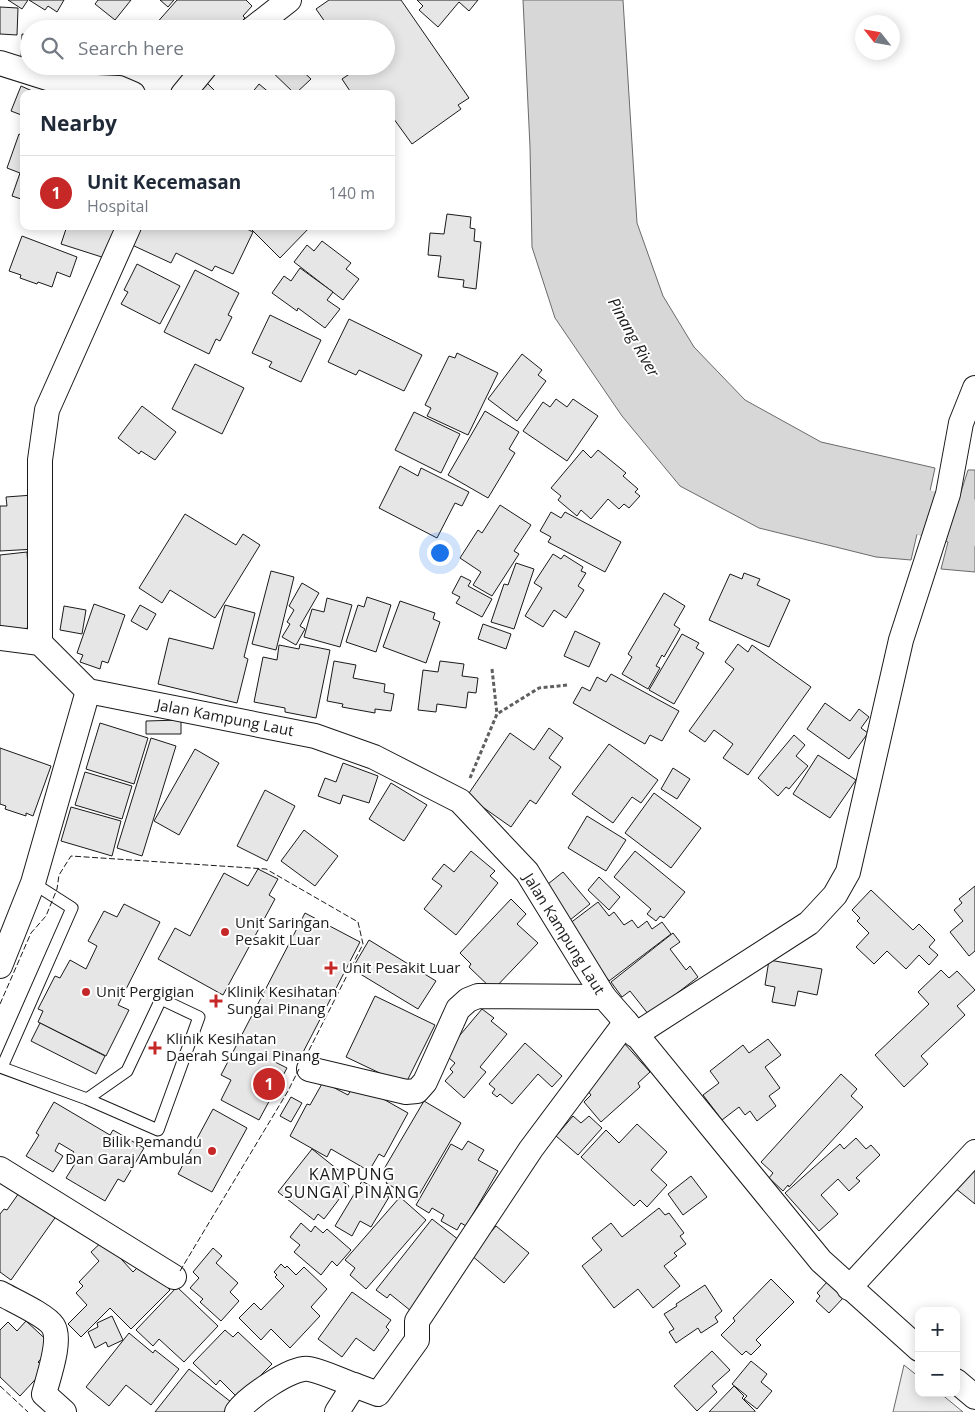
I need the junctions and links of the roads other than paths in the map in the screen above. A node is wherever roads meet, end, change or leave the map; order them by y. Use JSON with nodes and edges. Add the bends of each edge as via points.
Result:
{"nodes":[{"id":1,"x":290,"y":0,"type":"edge"},
{"id":2,"x":264,"y":20,"type":"edge"},
{"id":3,"x":0,"y":63,"type":"edge"},
{"id":4,"x":20,"y":69,"type":"edge"},
{"id":5,"x":38,"y":75,"type":"edge"},
{"id":6,"x":199,"y":75,"type":"edge"},
{"id":7,"x":124,"y":90,"type":"edge"},
{"id":8,"x":186,"y":90,"type":"edge"},
{"id":9,"x":127,"y":230,"type":"edge"},
{"id":10,"x":975,"y":388,"type":"edge"},
{"id":11,"x":0,"y":638,"type":"edge"},
{"id":12,"x":40,"y":643,"type":"junction"},
{"id":13,"x":88,"y":691,"type":"junction"},
{"id":14,"x":33,"y":884,"type":"junction"},
{"id":15,"x":0,"y":966,"type":"edge"},
{"id":16,"x":604,"y":997,"type":"junction"},
{"id":17,"x":631,"y":1028,"type":"junction"},
{"id":18,"x":1,"y":1067,"type":"edge"},
{"id":19,"x":309,"y":1069,"type":"dead end"},
{"id":20,"x":87,"y":1099,"type":"junction"},
{"id":21,"x":975,"y":1152,"type":"edge"},
{"id":22,"x":0,"y":1169,"type":"edge"},
{"id":23,"x":174,"y":1277,"type":"dead end"},
{"id":24,"x":849,"y":1288,"type":"junction"},
{"id":25,"x":0,"y":1293,"type":"edge"},
{"id":26,"x":915,"y":1346,"type":"edge"},
{"id":27,"x":960,"y":1384,"type":"edge"},
{"id":28,"x":354,"y":1385,"type":"junction"},
{"id":29,"x":975,"y":1397,"type":"edge"},
{"id":30,"x":64,"y":1412,"type":"edge"},
{"id":31,"x":237,"y":1412,"type":"edge"},
{"id":32,"x":337,"y":1412,"type":"edge"}],
"edges":[{"from":1,"to":2,"type":"street"},
{"from":3,"to":4,"type":"street"},
{"from":5,"to":7,"type":"street","via":[[72,86]]},
{"from":6,"to":8,"type":"street"},
{"from":9,"to":12,"type":"street","via":[[47,410],[40,460]]},
{"from":10,"to":17,"type":"street","via":[[961,423],[948,494],[901,640],[848,872],[835,895],[808,923]]},
{"from":11,"to":12,"type":"street"},
{"from":12,"to":13,"type":"street"},
{"from":13,"to":14,"type":"street"},
{"from":13,"to":16,"type":"street","name":"Jalan Kampung Laut","via":[[315,736],[374,757],[460,801],[527,872]]},
{"from":14,"to":15,"type":"street"},
{"from":14,"to":18,"type":"lane","via":[[72,908]]},
{"from":16,"to":17,"type":"street","name":"Jalan Kampung Laut"},
{"from":16,"to":19,"type":"street","via":[[478,996],[468,1000],[458,1010],[425,1082],[417,1091],[406,1092]]},
{"from":17,"to":24,"type":"street","name":"Jalan Kampung Laut","via":[[821,1261]]},
{"from":17,"to":28,"type":"street","via":[[526,1158],[417,1321],[417,1340],[378,1394]]},
{"from":18,"to":20,"type":"lane"},
{"from":20,"to":20,"type":"lane","via":[[158,1130],[200,1017],[161,999],[127,1071]]},
{"from":21,"to":24,"type":"street"},
{"from":22,"to":23,"type":"street"},
{"from":24,"to":26,"type":"street","name":"Jalan Kampung Laut"},
{"from":25,"to":30,"type":"street","via":[[54,1326],[57,1341],[44,1394]]},
{"from":27,"to":29,"type":"street"},
{"from":28,"to":31,"type":"street","via":[[308,1369],[279,1378]]},
{"from":28,"to":32,"type":"street"}]}
